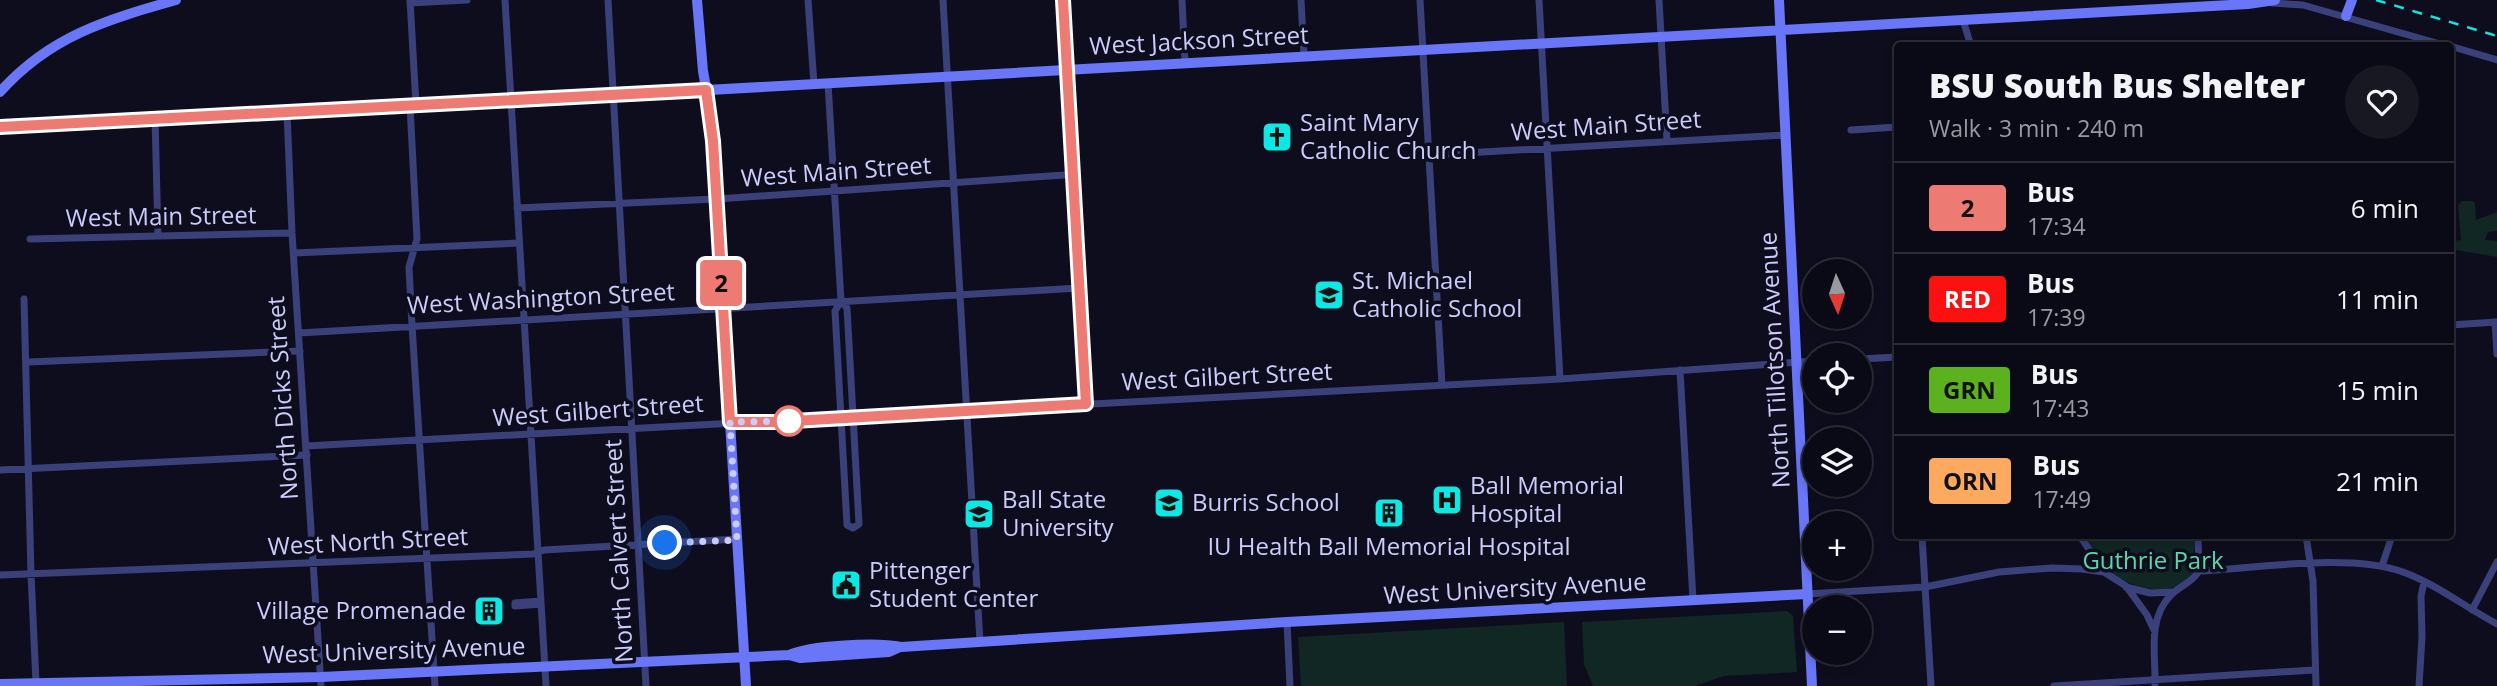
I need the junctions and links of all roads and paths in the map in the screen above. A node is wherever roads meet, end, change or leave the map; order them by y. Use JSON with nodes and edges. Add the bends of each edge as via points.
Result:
{"nodes":[{"id":1,"x":176,"y":0,"type":"edge"},
{"id":2,"x":467,"y":0,"type":"edge"},
{"id":3,"x":505,"y":0,"type":"edge"},
{"id":4,"x":608,"y":0,"type":"edge"},
{"id":5,"x":698,"y":0,"type":"edge"},
{"id":6,"x":808,"y":0,"type":"edge"},
{"id":7,"x":943,"y":0,"type":"edge"},
{"id":8,"x":1063,"y":0,"type":"edge"},
{"id":9,"x":1182,"y":0,"type":"edge"},
{"id":10,"x":1301,"y":0,"type":"edge"},
{"id":11,"x":1420,"y":0,"type":"edge"},
{"id":12,"x":1539,"y":0,"type":"edge"},
{"id":13,"x":1659,"y":0,"type":"edge"},
{"id":14,"x":1779,"y":0,"type":"edge"},
{"id":15,"x":2352,"y":0,"type":"edge"},
{"id":16,"x":2271,"y":1,"type":"edge"},
{"id":17,"x":410,"y":2,"type":"edge"},
{"id":18,"x":2346,"y":16,"type":"junction"},
{"id":19,"x":1963,"y":20,"type":"junction"},
{"id":20,"x":1780,"y":31,"type":"junction"},
{"id":21,"x":1661,"y":37,"type":"junction"},
{"id":22,"x":1970,"y":42,"type":"edge"},
{"id":23,"x":2434,"y":42,"type":"edge"},
{"id":24,"x":1542,"y":43,"type":"junction"},
{"id":25,"x":2454,"y":48,"type":"edge"},
{"id":26,"x":1423,"y":49,"type":"junction"},
{"id":27,"x":1304,"y":55,"type":"junction"},
{"id":28,"x":2497,"y":60,"type":"edge"},
{"id":29,"x":1185,"y":62,"type":"junction"},
{"id":30,"x":1067,"y":69,"type":"junction"},
{"id":31,"x":947,"y":76,"type":"junction"},
{"id":32,"x":828,"y":83,"type":"junction"},
{"id":33,"x":814,"y":84,"type":"junction"},
{"id":34,"x":706,"y":90,"type":"junction"},
{"id":35,"x":0,"y":92,"type":"edge"},
{"id":36,"x":613,"y":96,"type":"junction"},
{"id":37,"x":511,"y":102,"type":"junction"},
{"id":38,"x":413,"y":105,"type":"junction"},
{"id":39,"x":287,"y":112,"type":"junction"},
{"id":40,"x":155,"y":118,"type":"junction"},
{"id":41,"x":0,"y":127,"type":"edge"},
{"id":42,"x":1894,"y":127,"type":"edge"},
{"id":43,"x":1852,"y":130,"type":"dead end"},
{"id":44,"x":1785,"y":135,"type":"junction"},
{"id":45,"x":1667,"y":141,"type":"junction"},
{"id":46,"x":1546,"y":148,"type":"junction"},
{"id":47,"x":1430,"y":155,"type":"junction"},
{"id":48,"x":1073,"y":173,"type":"junction"},
{"id":49,"x":954,"y":184,"type":"junction"},
{"id":50,"x":835,"y":191,"type":"junction"},
{"id":51,"x":717,"y":199,"type":"junction"},
{"id":52,"x":619,"y":204,"type":"junction"},
{"id":53,"x":517,"y":208,"type":"junction"},
{"id":54,"x":292,"y":233,"type":"junction"},
{"id":55,"x":158,"y":236,"type":"junction"},
{"id":56,"x":30,"y":239,"type":"dead end"},
{"id":57,"x":519,"y":243,"type":"junction"},
{"id":58,"x":415,"y":247,"type":"junction"},
{"id":59,"x":294,"y":253,"type":"junction"},
{"id":60,"x":1079,"y":288,"type":"junction"},
{"id":61,"x":960,"y":295,"type":"junction"},
{"id":62,"x":24,"y":299,"type":"dead end"},
{"id":63,"x":841,"y":301,"type":"junction"},
{"id":64,"x":723,"y":308,"type":"junction"},
{"id":65,"x":626,"y":314,"type":"junction"},
{"id":66,"x":524,"y":320,"type":"junction"},
{"id":67,"x":2496,"y":322,"type":"edge"},
{"id":68,"x":412,"y":325,"type":"junction"},
{"id":69,"x":2454,"y":325,"type":"edge"},
{"id":70,"x":299,"y":333,"type":"junction"},
{"id":71,"x":300,"y":351,"type":"junction"},
{"id":72,"x":2497,"y":354,"type":"edge"},
{"id":73,"x":1894,"y":357,"type":"edge"},
{"id":74,"x":1872,"y":358,"type":"edge"},
{"id":75,"x":28,"y":362,"type":"junction"},
{"id":76,"x":1802,"y":362,"type":"edge"},
{"id":77,"x":1796,"y":363,"type":"junction"},
{"id":78,"x":1679,"y":370,"type":"junction"},
{"id":79,"x":1560,"y":379,"type":"junction"},
{"id":80,"x":1442,"y":385,"type":"junction"},
{"id":81,"x":1086,"y":404,"type":"junction"},
{"id":82,"x":966,"y":410,"type":"junction"},
{"id":83,"x":841,"y":418,"type":"junction"},
{"id":84,"x":853,"y":418,"type":"junction"},
{"id":85,"x":730,"y":422,"type":"junction"},
{"id":86,"x":631,"y":429,"type":"junction"},
{"id":87,"x":531,"y":436,"type":"junction"},
{"id":88,"x":420,"y":440,"type":"junction"},
{"id":89,"x":306,"y":446,"type":"junction"},
{"id":90,"x":307,"y":455,"type":"junction"},
{"id":91,"x":29,"y":468,"type":"junction"},
{"id":92,"x":0,"y":470,"type":"edge"},
{"id":93,"x":1922,"y":539,"type":"edge"},
{"id":94,"x":2082,"y":539,"type":"edge"},
{"id":95,"x":2198,"y":539,"type":"edge"},
{"id":96,"x":2306,"y":539,"type":"edge"},
{"id":97,"x":2391,"y":539,"type":"edge"},
{"id":98,"x":737,"y":540,"type":"junction"},
{"id":99,"x":638,"y":545,"type":"junction"},
{"id":100,"x":538,"y":552,"type":"junction"},
{"id":101,"x":428,"y":559,"type":"junction"},
{"id":102,"x":2497,"y":562,"type":"edge"},
{"id":103,"x":2310,"y":564,"type":"junction"},
{"id":104,"x":314,"y":565,"type":"junction"},
{"id":105,"x":2382,"y":566,"type":"junction"},
{"id":106,"x":2199,"y":571,"type":"junction"},
{"id":107,"x":2104,"y":572,"type":"junction"},
{"id":108,"x":31,"y":574,"type":"junction"},
{"id":109,"x":0,"y":575,"type":"edge"},
{"id":110,"x":2424,"y":582,"type":"junction"},
{"id":111,"x":2126,"y":586,"type":"junction"},
{"id":112,"x":1925,"y":587,"type":"junction"},
{"id":113,"x":2174,"y":591,"type":"junction"},
{"id":114,"x":1807,"y":594,"type":"junction"},
{"id":115,"x":1693,"y":600,"type":"junction"},
{"id":116,"x":2472,"y":610,"type":"junction"},
{"id":117,"x":1287,"y":622,"type":"junction"},
{"id":118,"x":2497,"y":624,"type":"edge"},
{"id":119,"x":2154,"y":630,"type":"junction"},
{"id":120,"x":979,"y":642,"type":"junction"},
{"id":121,"x":745,"y":657,"type":"junction"},
{"id":122,"x":645,"y":661,"type":"junction"},
{"id":123,"x":545,"y":666,"type":"junction"},
{"id":124,"x":2314,"y":670,"type":"junction"},
{"id":125,"x":434,"y":671,"type":"junction"},
{"id":126,"x":36,"y":682,"type":"junction"},
{"id":127,"x":321,"y":682,"type":"edge"},
{"id":128,"x":2155,"y":683,"type":"edge"},
{"id":129,"x":0,"y":684,"type":"edge"},
{"id":130,"x":435,"y":686,"type":"edge"},
{"id":131,"x":546,"y":686,"type":"edge"},
{"id":132,"x":646,"y":686,"type":"edge"},
{"id":133,"x":746,"y":686,"type":"edge"},
{"id":134,"x":1290,"y":686,"type":"edge"},
{"id":135,"x":1812,"y":686,"type":"edge"},
{"id":136,"x":1931,"y":686,"type":"edge"},
{"id":137,"x":2054,"y":686,"type":"edge"},
{"id":138,"x":2315,"y":686,"type":"edge"},
{"id":139,"x":2419,"y":686,"type":"edge"}],
"edges":[{"from":1,"to":35,"type":"main road","via":[[118,16],[66,38],[29,63]]},
{"from":2,"to":17,"type":"street"},
{"from":3,"to":37,"type":"street"},
{"from":4,"to":36,"type":"street","name":"North Calvert Street"},
{"from":5,"to":34,"type":"main road"},
{"from":6,"to":33,"type":"street"},
{"from":7,"to":31,"type":"street"},
{"from":8,"to":30,"type":"street"},
{"from":9,"to":29,"type":"street"},
{"from":10,"to":27,"type":"street"},
{"from":11,"to":26,"type":"street"},
{"from":12,"to":24,"type":"street"},
{"from":13,"to":21,"type":"street"},
{"from":14,"to":20,"type":"main road","name":"North Tillotson Avenue"},
{"from":15,"to":18,"type":"main road"},
{"from":16,"to":18,"type":"street"},
{"from":16,"to":19,"type":"main road","name":"West Jackson Street"},
{"from":17,"to":38,"type":"street"},
{"from":18,"to":23,"type":"street"},
{"from":19,"to":20,"type":"main road","name":"West Jackson Street"},
{"from":19,"to":22,"type":"street"},
{"from":20,"to":21,"type":"main road","name":"West Jackson Street"},
{"from":20,"to":44,"type":"main road","name":"North Tillotson Avenue"},
{"from":21,"to":24,"type":"main road","name":"West Jackson Street"},
{"from":21,"to":45,"type":"street"},
{"from":24,"to":26,"type":"main road","name":"West Jackson Street"},
{"from":24,"to":46,"type":"street"},
{"from":25,"to":28,"type":"street"},
{"from":26,"to":27,"type":"main road","name":"West Jackson Street"},
{"from":26,"to":47,"type":"street"},
{"from":27,"to":29,"type":"main road","name":"West Jackson Street"},
{"from":29,"to":30,"type":"main road","name":"West Jackson Street"},
{"from":30,"to":31,"type":"main road","name":"West Jackson Street"},
{"from":30,"to":48,"type":"street"},
{"from":31,"to":32,"type":"main road","name":"West Jackson Street"},
{"from":31,"to":49,"type":"street"},
{"from":32,"to":33,"type":"main road","name":"West Jackson Street"},
{"from":32,"to":50,"type":"street"},
{"from":33,"to":34,"type":"main road","name":"West Jackson Street"},
{"from":34,"to":36,"type":"main road","name":"West Jackson Street"},
{"from":34,"to":51,"type":"main road"},
{"from":36,"to":37,"type":"main road","name":"West Jackson Street"},
{"from":36,"to":52,"type":"street","name":"North Calvert Street"},
{"from":37,"to":38,"type":"main road","name":"West Jackson Street"},
{"from":37,"to":53,"type":"street"},
{"from":38,"to":39,"type":"main road","name":"West Jackson Street"},
{"from":38,"to":58,"type":"street"},
{"from":39,"to":40,"type":"main road","name":"West Jackson Street"},
{"from":39,"to":54,"type":"street","name":"North Dicks Street"},
{"from":40,"to":41,"type":"main road","name":"West Jackson Street"},
{"from":40,"to":55,"type":"street"},
{"from":42,"to":43,"type":"street"},
{"from":44,"to":45,"type":"street","name":"West Main Street"},
{"from":44,"to":77,"type":"main road","name":"North Tillotson Avenue"},
{"from":45,"to":46,"type":"street","name":"West Main Street"},
{"from":46,"to":47,"type":"street","name":"West Main Street"},
{"from":46,"to":79,"type":"street"},
{"from":47,"to":80,"type":"street"},
{"from":48,"to":49,"type":"street","name":"West Main Street"},
{"from":48,"to":60,"type":"street"},
{"from":49,"to":50,"type":"street","name":"West Main Street"},
{"from":49,"to":61,"type":"street"},
{"from":50,"to":51,"type":"street","name":"West Main Street"},
{"from":50,"to":63,"type":"street"},
{"from":51,"to":52,"type":"street","name":"West Main Street"},
{"from":51,"to":64,"type":"main road"},
{"from":52,"to":53,"type":"street","name":"West Main Street"},
{"from":52,"to":65,"type":"street","name":"North Calvert Street"},
{"from":53,"to":57,"type":"street"},
{"from":54,"to":55,"type":"street","name":"West Main Street"},
{"from":54,"to":59,"type":"street","name":"North Dicks Street"},
{"from":55,"to":56,"type":"street","name":"West Main Street"},
{"from":57,"to":58,"type":"street"},
{"from":57,"to":66,"type":"street"},
{"from":58,"to":59,"type":"street"},
{"from":58,"to":68,"type":"street","via":[[409,267]]},
{"from":59,"to":70,"type":"street","name":"North Dicks Street"},
{"from":60,"to":61,"type":"street","name":"West Washington Street"},
{"from":60,"to":81,"type":"street"},
{"from":61,"to":63,"type":"street","name":"West Washington Street"},
{"from":61,"to":82,"type":"street"},
{"from":62,"to":75,"type":"street"},
{"from":63,"to":64,"type":"street","name":"West Washington Street"},
{"from":63,"to":83,"type":"street","via":[[835,311]]},
{"from":63,"to":84,"type":"street","via":[[847,308]]},
{"from":64,"to":65,"type":"street","name":"West Washington Street"},
{"from":64,"to":85,"type":"main road"},
{"from":65,"to":66,"type":"street","name":"West Washington Street"},
{"from":65,"to":86,"type":"street","name":"North Calvert Street"},
{"from":66,"to":68,"type":"street","name":"West Washington Street"},
{"from":66,"to":87,"type":"street"},
{"from":67,"to":69,"type":"street"},
{"from":67,"to":72,"type":"street"},
{"from":68,"to":70,"type":"street","name":"West Washington Street"},
{"from":68,"to":88,"type":"street"},
{"from":70,"to":71,"type":"street","name":"North Dicks Street"},
{"from":71,"to":75,"type":"street"},
{"from":71,"to":89,"type":"street","name":"North Dicks Street"},
{"from":73,"to":74,"type":"street"},
{"from":75,"to":91,"type":"street"},
{"from":76,"to":77,"type":"street","name":"West Gilbert Street"},
{"from":77,"to":78,"type":"street","name":"West Gilbert Street"},
{"from":77,"to":114,"type":"main road","name":"North Tillotson Avenue"},
{"from":78,"to":79,"type":"street","name":"West Gilbert Street"},
{"from":78,"to":115,"type":"street"},
{"from":79,"to":80,"type":"street","name":"West Gilbert Street"},
{"from":80,"to":81,"type":"street","name":"West Gilbert Street"},
{"from":81,"to":82,"type":"street","name":"West Gilbert Street"},
{"from":82,"to":84,"type":"street","name":"West Gilbert Street"},
{"from":82,"to":120,"type":"street"},
{"from":83,"to":84,"type":"street","name":"West Gilbert Street"},
{"from":83,"to":84,"type":"street","via":[[847,525],[853,528],[859,524]]},
{"from":83,"to":85,"type":"street","name":"West Gilbert Street"},
{"from":85,"to":86,"type":"street","name":"West Gilbert Street"},
{"from":85,"to":98,"type":"main road"},
{"from":86,"to":87,"type":"street","name":"West Gilbert Street"},
{"from":86,"to":99,"type":"street","name":"North Calvert Street"},
{"from":87,"to":88,"type":"street","name":"West Gilbert Street"},
{"from":87,"to":100,"type":"street"},
{"from":88,"to":89,"type":"street","name":"West Gilbert Street"},
{"from":88,"to":101,"type":"street"},
{"from":89,"to":90,"type":"street","name":"North Dicks Street"},
{"from":90,"to":91,"type":"street"},
{"from":90,"to":104,"type":"street","name":"North Dicks Street"},
{"from":91,"to":92,"type":"street"},
{"from":91,"to":108,"type":"street"},
{"from":93,"to":112,"type":"street"},
{"from":94,"to":107,"type":"street"},
{"from":95,"to":106,"type":"street"},
{"from":96,"to":103,"type":"street"},
{"from":97,"to":105,"type":"street"},
{"from":98,"to":99,"type":"street","name":"West North Street"},
{"from":98,"to":121,"type":"main road"},
{"from":99,"to":100,"type":"street","name":"West North Street"},
{"from":99,"to":122,"type":"street","name":"North Calvert Street"},
{"from":100,"to":101,"type":"street","name":"West North Street"},
{"from":100,"to":123,"type":"street"},
{"from":101,"to":104,"type":"street","name":"West North Street"},
{"from":101,"to":125,"type":"street"},
{"from":102,"to":116,"type":"street"},
{"from":103,"to":105,"type":"street"},
{"from":103,"to":106,"type":"street"},
{"from":103,"to":124,"type":"street"},
{"from":104,"to":108,"type":"street","name":"West North Street"},
{"from":104,"to":127,"type":"street","name":"North Dicks Street"},
{"from":105,"to":110,"type":"street"},
{"from":106,"to":113,"type":"street"},
{"from":107,"to":111,"type":"street","name":"West University Avenue"},
{"from":107,"to":112,"type":"street","name":"West University Avenue","via":[[2070,568],[1999,572]]},
{"from":108,"to":109,"type":"street","name":"West North Street"},
{"from":108,"to":126,"type":"street"},
{"from":110,"to":116,"type":"street"},
{"from":110,"to":139,"type":"street"},
{"from":111,"to":113,"type":"street","name":"West University Avenue","via":[[2150,593]]},
{"from":111,"to":119,"type":"street","name":"West University Avenue"},
{"from":112,"to":114,"type":"street","name":"West University Avenue"},
{"from":112,"to":136,"type":"street"},
{"from":113,"to":119,"type":"street","via":[[2160,608]]},
{"from":114,"to":115,"type":"main road","name":"West University Avenue"},
{"from":114,"to":135,"type":"main road","name":"North Tillotson Avenue"},
{"from":115,"to":117,"type":"main road","name":"West University Avenue"},
{"from":116,"to":118,"type":"street"},
{"from":117,"to":120,"type":"main road","name":"West University Avenue"},
{"from":117,"to":134,"type":"street"},
{"from":119,"to":128,"type":"street"},
{"from":120,"to":121,"type":"main road","name":"West University Avenue","via":[[800,658]]},
{"from":121,"to":122,"type":"main road","name":"West University Avenue"},
{"from":121,"to":133,"type":"main road"},
{"from":122,"to":123,"type":"main road","name":"West University Avenue"},
{"from":122,"to":132,"type":"street","name":"North Calvert Street"},
{"from":123,"to":125,"type":"main road","name":"West University Avenue"},
{"from":123,"to":131,"type":"street"},
{"from":124,"to":128,"type":"street"},
{"from":124,"to":138,"type":"street"},
{"from":125,"to":127,"type":"main road","name":"West University Avenue"},
{"from":125,"to":130,"type":"street"},
{"from":126,"to":127,"type":"main road","name":"West University Avenue"},
{"from":126,"to":129,"type":"main road","name":"West University Avenue"},
{"from":128,"to":137,"type":"street"}]}
